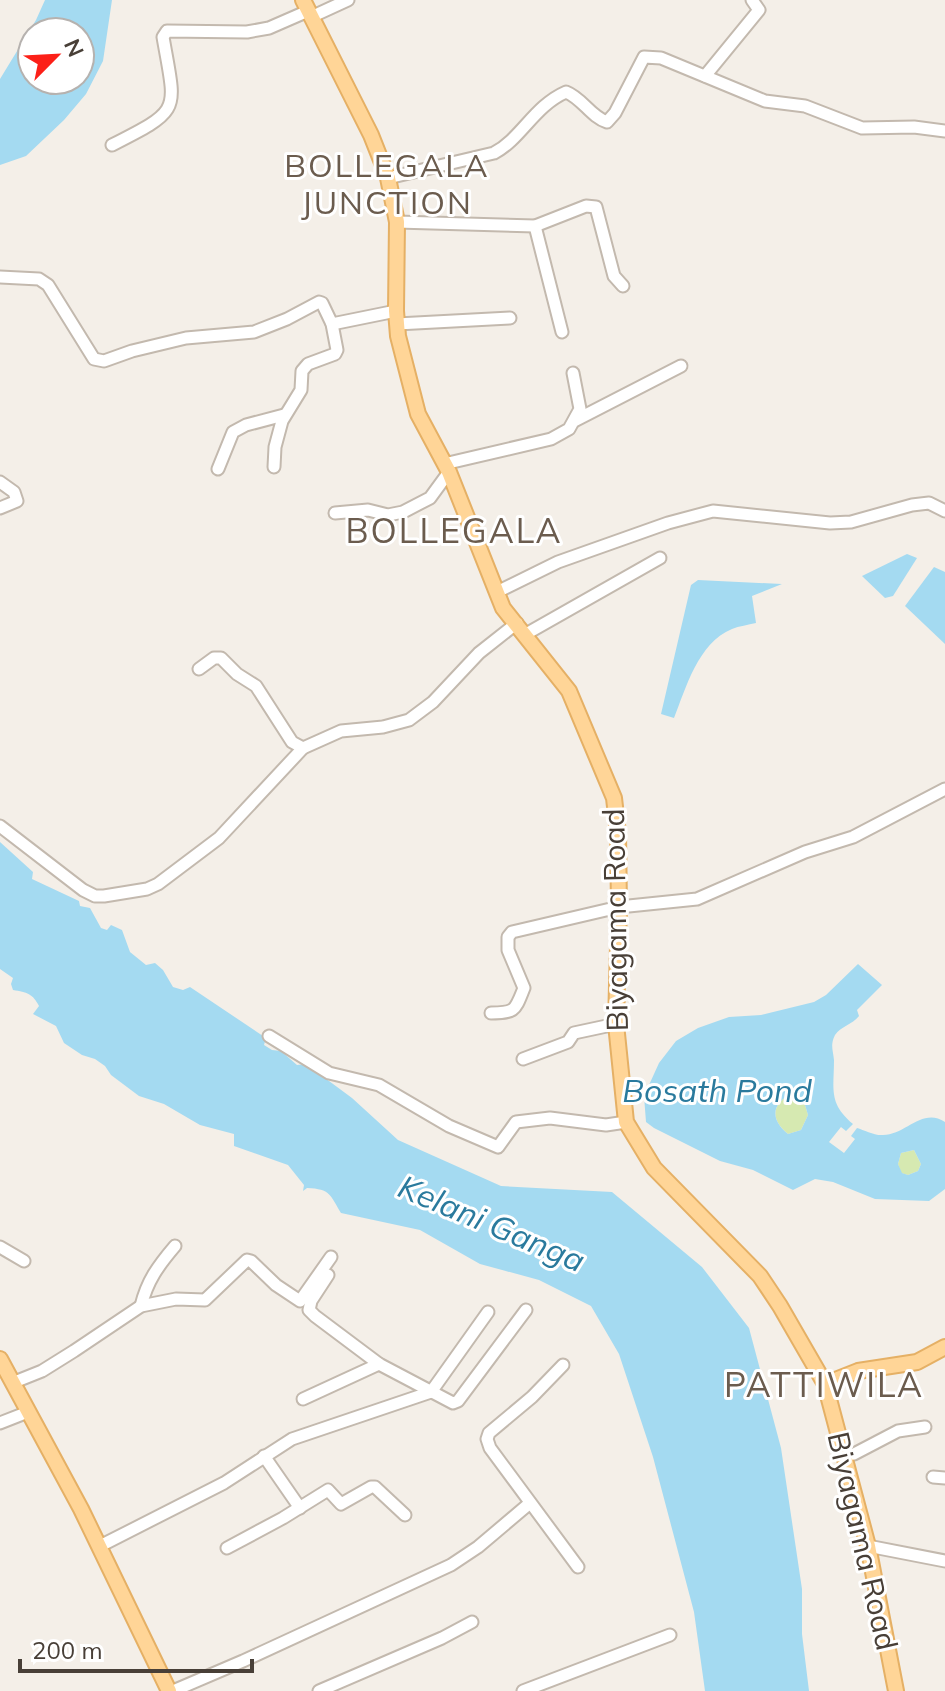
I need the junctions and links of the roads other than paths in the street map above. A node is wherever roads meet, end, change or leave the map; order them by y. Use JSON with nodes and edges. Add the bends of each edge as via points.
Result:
{"nodes":[{"id":1,"x":348,"y":0,"type":"edge"},
{"id":2,"x":755,"y":1,"type":"edge"},
{"id":3,"x":307,"y":9,"type":"edge"},
{"id":4,"x":705,"y":76,"type":"junction"},
{"id":5,"x":945,"y":131,"type":"edge"},
{"id":6,"x":112,"y":145,"type":"dead end"},
{"id":7,"x":388,"y":178,"type":"junction"},
{"id":8,"x":397,"y":222,"type":"junction"},
{"id":9,"x":535,"y":226,"type":"junction"},
{"id":10,"x":0,"y":277,"type":"edge"},
{"id":11,"x":623,"y":286,"type":"dead end"},
{"id":12,"x":396,"y":318,"type":"junction"},
{"id":13,"x":510,"y":318,"type":"dead end"},
{"id":14,"x":332,"y":324,"type":"junction"},
{"id":15,"x":562,"y":332,"type":"dead end"},
{"id":16,"x":681,"y":366,"type":"dead end"},
{"id":17,"x":573,"y":373,"type":"dead end"},
{"id":18,"x":284,"y":415,"type":"junction"},
{"id":19,"x":576,"y":420,"type":"junction"},
{"id":20,"x":274,"y":467,"type":"dead end"},
{"id":21,"x":447,"y":468,"type":"junction"},
{"id":22,"x":218,"y":469,"type":"dead end"},
{"id":23,"x":0,"y":482,"type":"edge"},
{"id":24,"x":0,"y":508,"type":"edge"},
{"id":25,"x":945,"y":511,"type":"edge"},
{"id":26,"x":335,"y":513,"type":"dead end"},
{"id":27,"x":660,"y":558,"type":"dead end"},
{"id":28,"x":497,"y":592,"type":"junction"},
{"id":29,"x":522,"y":629,"type":"junction"},
{"id":30,"x":199,"y":669,"type":"dead end"},
{"id":31,"x":303,"y":748,"type":"junction"},
{"id":32,"x":945,"y":789,"type":"edge"},
{"id":33,"x":0,"y":826,"type":"edge"},
{"id":34,"x":619,"y":907,"type":"junction"},
{"id":35,"x":491,"y":1013,"type":"dead end"},
{"id":36,"x":616,"y":1024,"type":"junction"},
{"id":37,"x":269,"y":1036,"type":"dead end"},
{"id":38,"x":523,"y":1059,"type":"dead end"},
{"id":39,"x":626,"y":1122,"type":"junction"},
{"id":40,"x":175,"y":1246,"type":"dead end"},
{"id":41,"x":0,"y":1247,"type":"edge"},
{"id":42,"x":24,"y":1261,"type":"dead end"},
{"id":43,"x":141,"y":1306,"type":"junction"},
{"id":44,"x":526,"y":1310,"type":"dead end"},
{"id":45,"x":488,"y":1312,"type":"dead end"},
{"id":46,"x":945,"y":1347,"type":"edge"},
{"id":47,"x":0,"y":1359,"type":"edge"},
{"id":48,"x":379,"y":1364,"type":"junction"},
{"id":49,"x":563,"y":1365,"type":"dead end"},
{"id":50,"x":12,"y":1383,"type":"junction"},
{"id":51,"x":825,"y":1384,"type":"junction"},
{"id":52,"x":431,"y":1392,"type":"junction"},
{"id":53,"x":303,"y":1399,"type":"dead end"},
{"id":54,"x":28,"y":1412,"type":"junction"},
{"id":55,"x":0,"y":1423,"type":"edge"},
{"id":56,"x":925,"y":1427,"type":"dead end"},
{"id":57,"x":844,"y":1455,"type":"junction"},
{"id":58,"x":264,"y":1456,"type":"junction"},
{"id":59,"x":530,"y":1503,"type":"junction"},
{"id":60,"x":300,"y":1508,"type":"junction"},
{"id":61,"x":405,"y":1515,"type":"dead end"},
{"id":62,"x":100,"y":1546,"type":"junction"},
{"id":63,"x":868,"y":1546,"type":"junction"},
{"id":64,"x":227,"y":1548,"type":"dead end"},
{"id":65,"x":945,"y":1561,"type":"edge"},
{"id":66,"x":578,"y":1567,"type":"dead end"},
{"id":67,"x":472,"y":1622,"type":"dead end"},
{"id":68,"x":670,"y":1635,"type":"dead end"},
{"id":69,"x":171,"y":1691,"type":"edge"},
{"id":70,"x":319,"y":1691,"type":"edge"},
{"id":71,"x":523,"y":1691,"type":"edge"},
{"id":72,"x":896,"y":1691,"type":"edge"}],
"edges":[{"from":1,"to":3,"type":"street"},
{"from":2,"to":4,"type":"street","via":[[759,10]]},
{"from":3,"to":6,"type":"street","via":[[269,28],[247,32],[167,31],[163,37],[173,94],[170,108],[155,123]]},
{"from":3,"to":7,"type":"main road","name":"Biyagama Road"},
{"from":4,"to":5,"type":"street","via":[[765,101],[805,106],[862,128]]},
{"from":4,"to":7,"type":"street","via":[[661,58],[644,57],[607,122],[566,92],[544,105],[494,153]]},
{"from":7,"to":8,"type":"main road","name":"Biyagama Road"},
{"from":8,"to":9,"type":"street"},
{"from":8,"to":12,"type":"main road","name":"Biyagama Road"},
{"from":9,"to":11,"type":"street","via":[[596,207],[614,276]]},
{"from":9,"to":15,"type":"street"},
{"from":10,"to":14,"type":"street","via":[[39,279],[48,285],[94,359],[104,361],[186,338],[254,332],[319,302]]},
{"from":12,"to":13,"type":"street"},
{"from":12,"to":14,"type":"street"},
{"from":12,"to":21,"type":"main road","name":"Biyagama Road","via":[[418,414]]},
{"from":14,"to":18,"type":"street","via":[[335,354],[302,371],[301,390]]},
{"from":16,"to":19,"type":"street"},
{"from":17,"to":19,"type":"street","via":[[580,409]]},
{"from":18,"to":20,"type":"street"},
{"from":18,"to":22,"type":"street","via":[[233,432]]},
{"from":19,"to":21,"type":"street","via":[[551,439]]},
{"from":21,"to":26,"type":"street","via":[[430,498],[403,512]]},
{"from":21,"to":28,"type":"main road","name":"Biyagama Road"},
{"from":23,"to":24,"type":"street","via":[[17,501]]},
{"from":25,"to":28,"type":"street","via":[[929,503],[830,523],[713,511],[558,562]]},
{"from":27,"to":29,"type":"street"},
{"from":28,"to":29,"type":"main road","name":"Biyagama Road"},
{"from":29,"to":31,"type":"street","via":[[479,653],[409,720],[341,731]]},
{"from":29,"to":34,"type":"main road","name":"Biyagama Road","via":[[569,691],[611,788],[617,813]]},
{"from":30,"to":31,"type":"street","via":[[221,658],[256,686],[292,742]]},
{"from":31,"to":33,"type":"street","via":[[219,838],[147,889],[90,894]]},
{"from":32,"to":34,"type":"street","via":[[853,837],[805,852],[709,895]]},
{"from":34,"to":35,"type":"street","via":[[512,932],[508,950],[524,988],[516,1008]]},
{"from":34,"to":36,"type":"main road","name":"Biyagama Road"},
{"from":36,"to":38,"type":"street","via":[[574,1033],[568,1042]]},
{"from":36,"to":39,"type":"main road","name":"Biyagama Road"},
{"from":37,"to":39,"type":"street","via":[[329,1073],[379,1085],[449,1126],[498,1147],[516,1122]]},
{"from":39,"to":51,"type":"main road","name":"Biyagama Road","via":[[654,1168],[760,1276]]},
{"from":40,"to":43,"type":"street","via":[[153,1273]]},
{"from":41,"to":42,"type":"street"},
{"from":43,"to":48,"type":"street","via":[[205,1300],[247,1260],[300,1301],[333,1261],[309,1310]]},
{"from":43,"to":50,"type":"street","via":[[42,1371]]},
{"from":44,"to":52,"type":"street","via":[[458,1401]]},
{"from":45,"to":52,"type":"street"},
{"from":46,"to":51,"type":"main road","via":[[917,1362],[858,1371]]},
{"from":47,"to":50,"type":"main road"},
{"from":48,"to":52,"type":"street"},
{"from":48,"to":53,"type":"street"},
{"from":49,"to":59,"type":"street","via":[[487,1439]]},
{"from":50,"to":54,"type":"main road"},
{"from":51,"to":57,"type":"main road","name":"Biyagama Road"},
{"from":52,"to":58,"type":"street","via":[[314,1430]]},
{"from":54,"to":55,"type":"street"},
{"from":54,"to":62,"type":"main road"},
{"from":56,"to":57,"type":"street","via":[[898,1431]]},
{"from":57,"to":63,"type":"main road","name":"Biyagama Road"},
{"from":58,"to":60,"type":"street"},
{"from":58,"to":62,"type":"street","via":[[224,1483]]},
{"from":59,"to":66,"type":"street"},
{"from":59,"to":69,"type":"street","via":[[451,1565]]},
{"from":60,"to":61,"type":"street","via":[[328,1490],[345,1504],[375,1487]]},
{"from":60,"to":64,"type":"street"},
{"from":62,"to":69,"type":"main road"},
{"from":63,"to":65,"type":"street"},
{"from":63,"to":72,"type":"main road","name":"Biyagama Road"},
{"from":67,"to":70,"type":"street"},
{"from":68,"to":71,"type":"street"}]}
